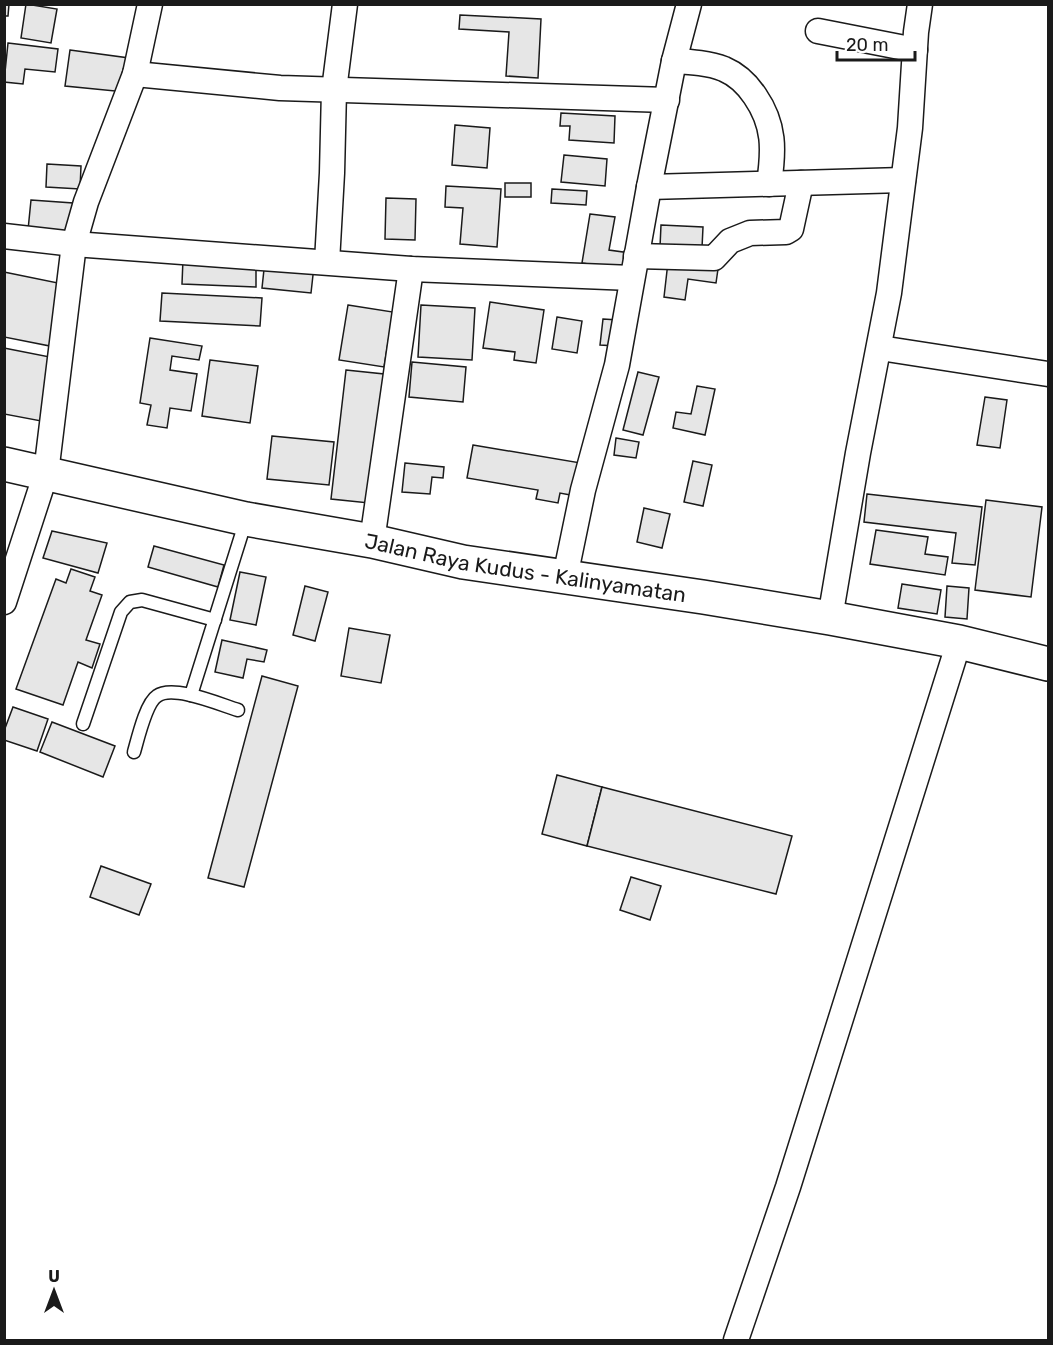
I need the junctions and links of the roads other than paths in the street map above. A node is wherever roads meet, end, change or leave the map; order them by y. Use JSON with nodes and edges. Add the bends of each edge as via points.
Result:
{"nodes":[{"id":1,"x":150,"y":4,"type":"edge"},
{"id":2,"x":345,"y":4,"type":"edge"},
{"id":3,"x":689,"y":4,"type":"edge"},
{"id":4,"x":920,"y":4,"type":"edge"},
{"id":5,"x":818,"y":31,"type":"dead end"},
{"id":6,"x":915,"y":50,"type":"junction"},
{"id":7,"x":674,"y":61,"type":"junction"},
{"id":8,"x":135,"y":74,"type":"junction"},
{"id":9,"x":334,"y":90,"type":"junction"},
{"id":10,"x":667,"y":100,"type":"junction"},
{"id":11,"x":903,"y":180,"type":"junction"},
{"id":12,"x":801,"y":183,"type":"junction"},
{"id":13,"x":769,"y":184,"type":"junction"},
{"id":14,"x":648,"y":187,"type":"junction"},
{"id":15,"x":4,"y":236,"type":"edge"},
{"id":16,"x":74,"y":244,"type":"junction"},
{"id":17,"x":327,"y":262,"type":"junction"},
{"id":18,"x":634,"y":267,"type":"junction"},
{"id":19,"x":411,"y":269,"type":"junction"},
{"id":20,"x":879,"y":348,"type":"junction"},
{"id":21,"x":1048,"y":374,"type":"edge"},
{"id":22,"x":4,"y":464,"type":"edge"},
{"id":23,"x":46,"y":472,"type":"junction"},
{"id":24,"x":246,"y":519,"type":"junction"},
{"id":25,"x":372,"y":541,"type":"junction"},
{"id":26,"x":565,"y":576,"type":"junction"},
{"id":27,"x":4,"y":602,"type":"edge"},
{"id":28,"x":830,"y":618,"type":"junction"},
{"id":29,"x":215,"y":620,"type":"junction"},
{"id":30,"x":959,"y":642,"type":"junction"},
{"id":31,"x":1048,"y":664,"type":"edge"},
{"id":32,"x":191,"y":695,"type":"junction"},
{"id":33,"x":238,"y":710,"type":"dead end"},
{"id":34,"x":83,"y":724,"type":"dead end"},
{"id":35,"x":134,"y":752,"type":"dead end"},
{"id":36,"x":736,"y":1341,"type":"edge"}],
"edges":[{"from":1,"to":8,"type":"street"},
{"from":2,"to":9,"type":"street"},
{"from":3,"to":7,"type":"street"},
{"from":4,"to":6,"type":"street"},
{"from":5,"to":6,"type":"street"},
{"from":6,"to":11,"type":"street"},
{"from":7,"to":10,"type":"street"},
{"from":7,"to":13,"type":"street","via":[[724,69],[748,86],[771,128]]},
{"from":8,"to":9,"type":"street"},
{"from":8,"to":16,"type":"street"},
{"from":9,"to":10,"type":"street"},
{"from":9,"to":17,"type":"street"},
{"from":10,"to":14,"type":"street"},
{"from":11,"to":12,"type":"street"},
{"from":11,"to":20,"type":"street"},
{"from":12,"to":13,"type":"street"},
{"from":12,"to":18,"type":"street","via":[[791,229],[786,232],[750,233],[730,241],[714,258]]},
{"from":13,"to":14,"type":"street"},
{"from":14,"to":18,"type":"street"},
{"from":15,"to":16,"type":"street"},
{"from":16,"to":17,"type":"street"},
{"from":16,"to":23,"type":"street"},
{"from":17,"to":19,"type":"street"},
{"from":18,"to":19,"type":"street"},
{"from":18,"to":26,"type":"street","via":[[617,365],[583,490]]},
{"from":19,"to":25,"type":"street"},
{"from":20,"to":21,"type":"street"},
{"from":20,"to":28,"type":"street"},
{"from":22,"to":23,"type":"main road","name":"Jalan Raya Kudus - Kalinyamatan"},
{"from":23,"to":24,"type":"main road","name":"Jalan Raya Kudus - Kalinyamatan"},
{"from":23,"to":27,"type":"street"},
{"from":24,"to":25,"type":"main road","name":"Jalan Raya Kudus - Kalinyamatan"},
{"from":24,"to":29,"type":"lane"},
{"from":25,"to":26,"type":"main road","name":"Jalan Raya Kudus - Kalinyamatan","via":[[463,562]]},
{"from":26,"to":28,"type":"main road","name":"Jalan Raya Kudus - Kalinyamatan"},
{"from":28,"to":30,"type":"main road","name":"Jalan Raya Kudus - Kalinyamatan"},
{"from":29,"to":32,"type":"lane"},
{"from":29,"to":34,"type":"lane","via":[[142,600],[130,602],[121,612]]},
{"from":30,"to":31,"type":"main road","name":"Jalan Raya Kudus - Kalinyamatan"},
{"from":30,"to":36,"type":"street"},
{"from":32,"to":33,"type":"lane"},
{"from":32,"to":35,"type":"lane","via":[[156,696],[148,708]]}]}
